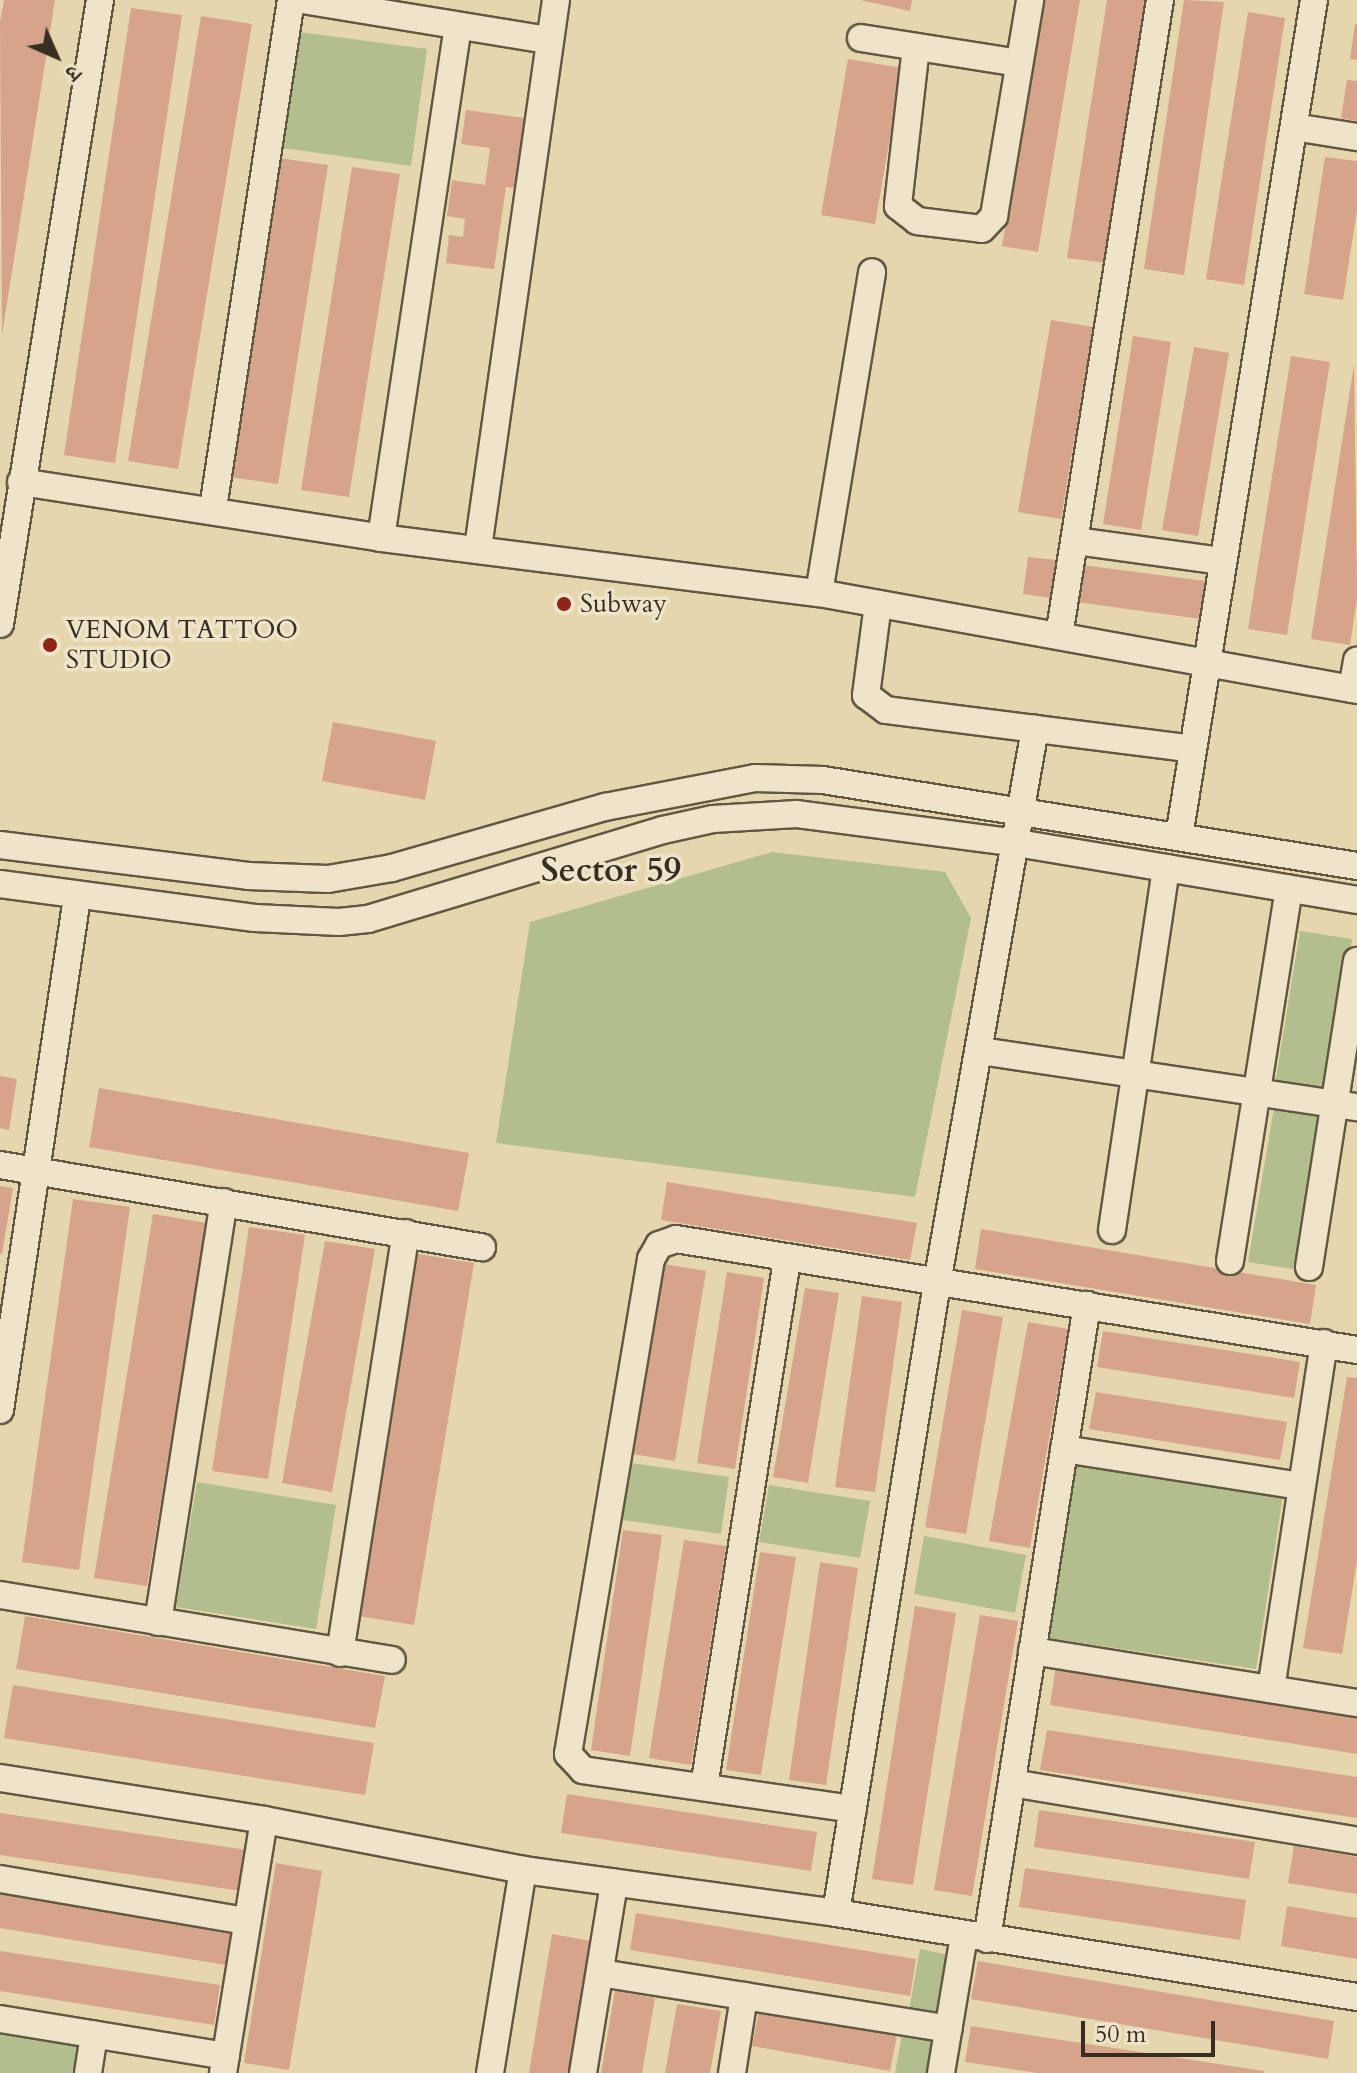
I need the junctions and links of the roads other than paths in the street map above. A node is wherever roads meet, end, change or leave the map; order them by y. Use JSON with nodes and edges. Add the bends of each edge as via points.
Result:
{"nodes":[{"id":1,"x":100,"y":0,"type":"edge"},
{"id":2,"x":291,"y":0,"type":"edge"},
{"id":3,"x":303,"y":0,"type":"edge"},
{"id":4,"x":556,"y":0,"type":"edge"},
{"id":5,"x":1030,"y":0,"type":"edge"},
{"id":6,"x":1160,"y":0,"type":"edge"},
{"id":7,"x":1314,"y":0,"type":"edge"},
{"id":8,"x":458,"y":26,"type":"junction"},
{"id":9,"x":861,"y":38,"type":"dead end"},
{"id":10,"x":548,"y":40,"type":"junction"},
{"id":11,"x":916,"y":47,"type":"junction"},
{"id":12,"x":1018,"y":63,"type":"junction"},
{"id":13,"x":1294,"y":127,"type":"junction"},
{"id":14,"x":1357,"y":137,"type":"edge"},
{"id":15,"x":872,"y":272,"type":"dead end"},
{"id":16,"x":21,"y":482,"type":"junction"},
{"id":17,"x":213,"y":508,"type":"junction"},
{"id":18,"x":381,"y":538,"type":"junction"},
{"id":19,"x":1075,"y":541,"type":"junction"},
{"id":20,"x":478,"y":548,"type":"junction"},
{"id":21,"x":1221,"y":561,"type":"junction"},
{"id":22,"x":819,"y":593,"type":"junction"},
{"id":23,"x":878,"y":604,"type":"junction"},
{"id":24,"x":0,"y":624,"type":"edge"},
{"id":25,"x":1059,"y":636,"type":"junction"},
{"id":26,"x":1357,"y":660,"type":"edge"},
{"id":27,"x":1205,"y":661,"type":"junction"},
{"id":28,"x":1354,"y":689,"type":"edge"},
{"id":29,"x":1035,"y":729,"type":"junction"},
{"id":30,"x":1193,"y":749,"type":"junction"},
{"id":31,"x":1023,"y":813,"type":"junction"},
{"id":32,"x":1179,"y":837,"type":"junction"},
{"id":33,"x":1017,"y":843,"type":"junction"},
{"id":34,"x":0,"y":845,"type":"edge"},
{"id":35,"x":1357,"y":866,"type":"edge"},
{"id":36,"x":1166,"y":868,"type":"junction"},
{"id":37,"x":0,"y":884,"type":"edge"},
{"id":38,"x":1289,"y":889,"type":"junction"},
{"id":39,"x":77,"y":898,"type":"junction"},
{"id":40,"x":1357,"y":900,"type":"edge"},
{"id":41,"x":1357,"y":961,"type":"edge"},
{"id":42,"x":981,"y":1051,"type":"junction"},
{"id":43,"x":1138,"y":1074,"type":"junction"},
{"id":44,"x":1258,"y":1092,"type":"junction"},
{"id":45,"x":1348,"y":1105,"type":"edge"},
{"id":46,"x":0,"y":1165,"type":"edge"},
{"id":47,"x":36,"y":1171,"type":"junction"},
{"id":48,"x":224,"y":1202,"type":"junction"},
{"id":49,"x":1112,"y":1230,"type":"dead end"},
{"id":50,"x":406,"y":1233,"type":"junction"},
{"id":51,"x":482,"y":1247,"type":"dead end"},
{"id":52,"x":787,"y":1260,"type":"junction"},
{"id":53,"x":1230,"y":1261,"type":"dead end"},
{"id":54,"x":1309,"y":1267,"type":"dead end"},
{"id":55,"x":937,"y":1283,"type":"junction"},
{"id":56,"x":1087,"y":1305,"type":"junction"},
{"id":57,"x":1324,"y":1343,"type":"junction"},
{"id":58,"x":1357,"y":1350,"type":"edge"},
{"id":59,"x":0,"y":1410,"type":"edge"},
{"id":60,"x":1064,"y":1449,"type":"junction"},
{"id":61,"x":1301,"y":1486,"type":"junction"},
{"id":62,"x":0,"y":1595,"type":"edge"},
{"id":63,"x":158,"y":1622,"type":"junction"},
{"id":64,"x":1032,"y":1651,"type":"junction"},
{"id":65,"x":340,"y":1653,"type":"junction"},
{"id":66,"x":392,"y":1660,"type":"dead end"},
{"id":67,"x":1271,"y":1689,"type":"junction"},
{"id":68,"x":1357,"y":1703,"type":"edge"},
{"id":69,"x":0,"y":1778,"type":"edge"},
{"id":70,"x":1012,"y":1783,"type":"junction"},
{"id":71,"x":704,"y":1787,"type":"junction"},
{"id":72,"x":853,"y":1809,"type":"junction"},
{"id":73,"x":264,"y":1820,"type":"junction"},
{"id":74,"x":1357,"y":1841,"type":"edge"},
{"id":75,"x":523,"y":1870,"type":"junction"},
{"id":76,"x":0,"y":1879,"type":"edge"},
{"id":77,"x":614,"y":1883,"type":"junction"},
{"id":78,"x":836,"y":1913,"type":"junction"},
{"id":79,"x":247,"y":1921,"type":"junction"},
{"id":80,"x":976,"y":1938,"type":"junction"},
{"id":81,"x":600,"y":1973,"type":"junction"},
{"id":82,"x":744,"y":1996,"type":"junction"},
{"id":83,"x":1357,"y":1997,"type":"edge"},
{"id":84,"x":0,"y":2019,"type":"edge"},
{"id":85,"x":949,"y":2029,"type":"junction"},
{"id":86,"x":94,"y":2034,"type":"junction"},
{"id":87,"x":225,"y":2064,"type":"edge"},
{"id":88,"x":88,"y":2073,"type":"edge"},
{"id":89,"x":490,"y":2073,"type":"edge"},
{"id":90,"x":583,"y":2073,"type":"edge"},
{"id":91,"x":732,"y":2073,"type":"edge"},
{"id":92,"x":941,"y":2073,"type":"edge"}],
"edges":[{"from":1,"to":16,"type":"street"},
{"from":2,"to":17,"type":"street"},
{"from":3,"to":8,"type":"street"},
{"from":4,"to":10,"type":"street"},
{"from":5,"to":12,"type":"street"},
{"from":6,"to":19,"type":"street"},
{"from":7,"to":13,"type":"street"},
{"from":8,"to":10,"type":"street"},
{"from":8,"to":18,"type":"street"},
{"from":9,"to":11,"type":"street"},
{"from":10,"to":20,"type":"street"},
{"from":11,"to":12,"type":"street"},
{"from":11,"to":12,"type":"street","via":[[898,206],[917,221],[973,230],[989,225],[994,216]]},
{"from":13,"to":14,"type":"street"},
{"from":13,"to":21,"type":"street"},
{"from":15,"to":22,"type":"street"},
{"from":16,"to":17,"type":"street"},
{"from":16,"to":24,"type":"street"},
{"from":17,"to":18,"type":"street"},
{"from":18,"to":20,"type":"street"},
{"from":19,"to":21,"type":"street"},
{"from":19,"to":25,"type":"street"},
{"from":20,"to":22,"type":"street"},
{"from":21,"to":27,"type":"street"},
{"from":22,"to":23,"type":"street"},
{"from":23,"to":25,"type":"street"},
{"from":23,"to":29,"type":"street","via":[[866,695],[886,710]]},
{"from":25,"to":27,"type":"street"},
{"from":26,"to":28,"type":"street"},
{"from":27,"to":28,"type":"street"},
{"from":27,"to":30,"type":"street"},
{"from":29,"to":30,"type":"street"},
{"from":29,"to":31,"type":"street"},
{"from":30,"to":32,"type":"street"},
{"from":31,"to":32,"type":"street"},
{"from":31,"to":33,"type":"street"},
{"from":31,"to":34,"type":"street","via":[[823,780],[755,778],[605,807],[392,868],[328,879],[248,876]]},
{"from":32,"to":35,"type":"street"},
{"from":33,"to":36,"type":"street"},
{"from":33,"to":39,"type":"street","via":[[797,814],[713,819],[589,848],[368,919],[309,923]]},
{"from":33,"to":42,"type":"street"},
{"from":36,"to":38,"type":"street"},
{"from":36,"to":43,"type":"street"},
{"from":37,"to":39,"type":"street"},
{"from":38,"to":40,"type":"street"},
{"from":38,"to":44,"type":"street"},
{"from":39,"to":47,"type":"street"},
{"from":41,"to":45,"type":"street"},
{"from":42,"to":43,"type":"street"},
{"from":42,"to":55,"type":"street"},
{"from":43,"to":44,"type":"street"},
{"from":43,"to":49,"type":"street"},
{"from":44,"to":45,"type":"street"},
{"from":44,"to":53,"type":"street"},
{"from":45,"to":54,"type":"street"},
{"from":46,"to":47,"type":"street"},
{"from":47,"to":48,"type":"street"},
{"from":47,"to":59,"type":"street"},
{"from":48,"to":50,"type":"street"},
{"from":48,"to":63,"type":"street"},
{"from":50,"to":51,"type":"street"},
{"from":50,"to":65,"type":"street"},
{"from":52,"to":55,"type":"street"},
{"from":52,"to":71,"type":"street"},
{"from":52,"to":71,"type":"street","via":[[676,1239],[659,1245],[651,1259],[568,1754],[583,1770]]},
{"from":55,"to":56,"type":"street"},
{"from":55,"to":72,"type":"street"},
{"from":56,"to":57,"type":"street"},
{"from":56,"to":60,"type":"street"},
{"from":57,"to":58,"type":"street"},
{"from":57,"to":61,"type":"street"},
{"from":60,"to":61,"type":"street"},
{"from":60,"to":64,"type":"street"},
{"from":61,"to":67,"type":"street"},
{"from":62,"to":63,"type":"street"},
{"from":63,"to":65,"type":"street"},
{"from":64,"to":67,"type":"street"},
{"from":64,"to":70,"type":"street"},
{"from":65,"to":66,"type":"street"},
{"from":67,"to":68,"type":"street"},
{"from":69,"to":73,"type":"street"},
{"from":70,"to":74,"type":"street"},
{"from":70,"to":80,"type":"street"},
{"from":71,"to":72,"type":"street"},
{"from":72,"to":78,"type":"street"},
{"from":73,"to":75,"type":"street"},
{"from":73,"to":79,"type":"street"},
{"from":75,"to":77,"type":"street"},
{"from":75,"to":89,"type":"street"},
{"from":76,"to":79,"type":"street"},
{"from":77,"to":78,"type":"street"},
{"from":77,"to":81,"type":"street"},
{"from":78,"to":80,"type":"street"},
{"from":79,"to":87,"type":"street"},
{"from":80,"to":83,"type":"street"},
{"from":80,"to":85,"type":"street"},
{"from":81,"to":82,"type":"street"},
{"from":81,"to":90,"type":"street"},
{"from":82,"to":85,"type":"street"},
{"from":82,"to":91,"type":"street"},
{"from":84,"to":86,"type":"street"},
{"from":85,"to":92,"type":"street"},
{"from":86,"to":87,"type":"street"},
{"from":86,"to":88,"type":"street"}]}
